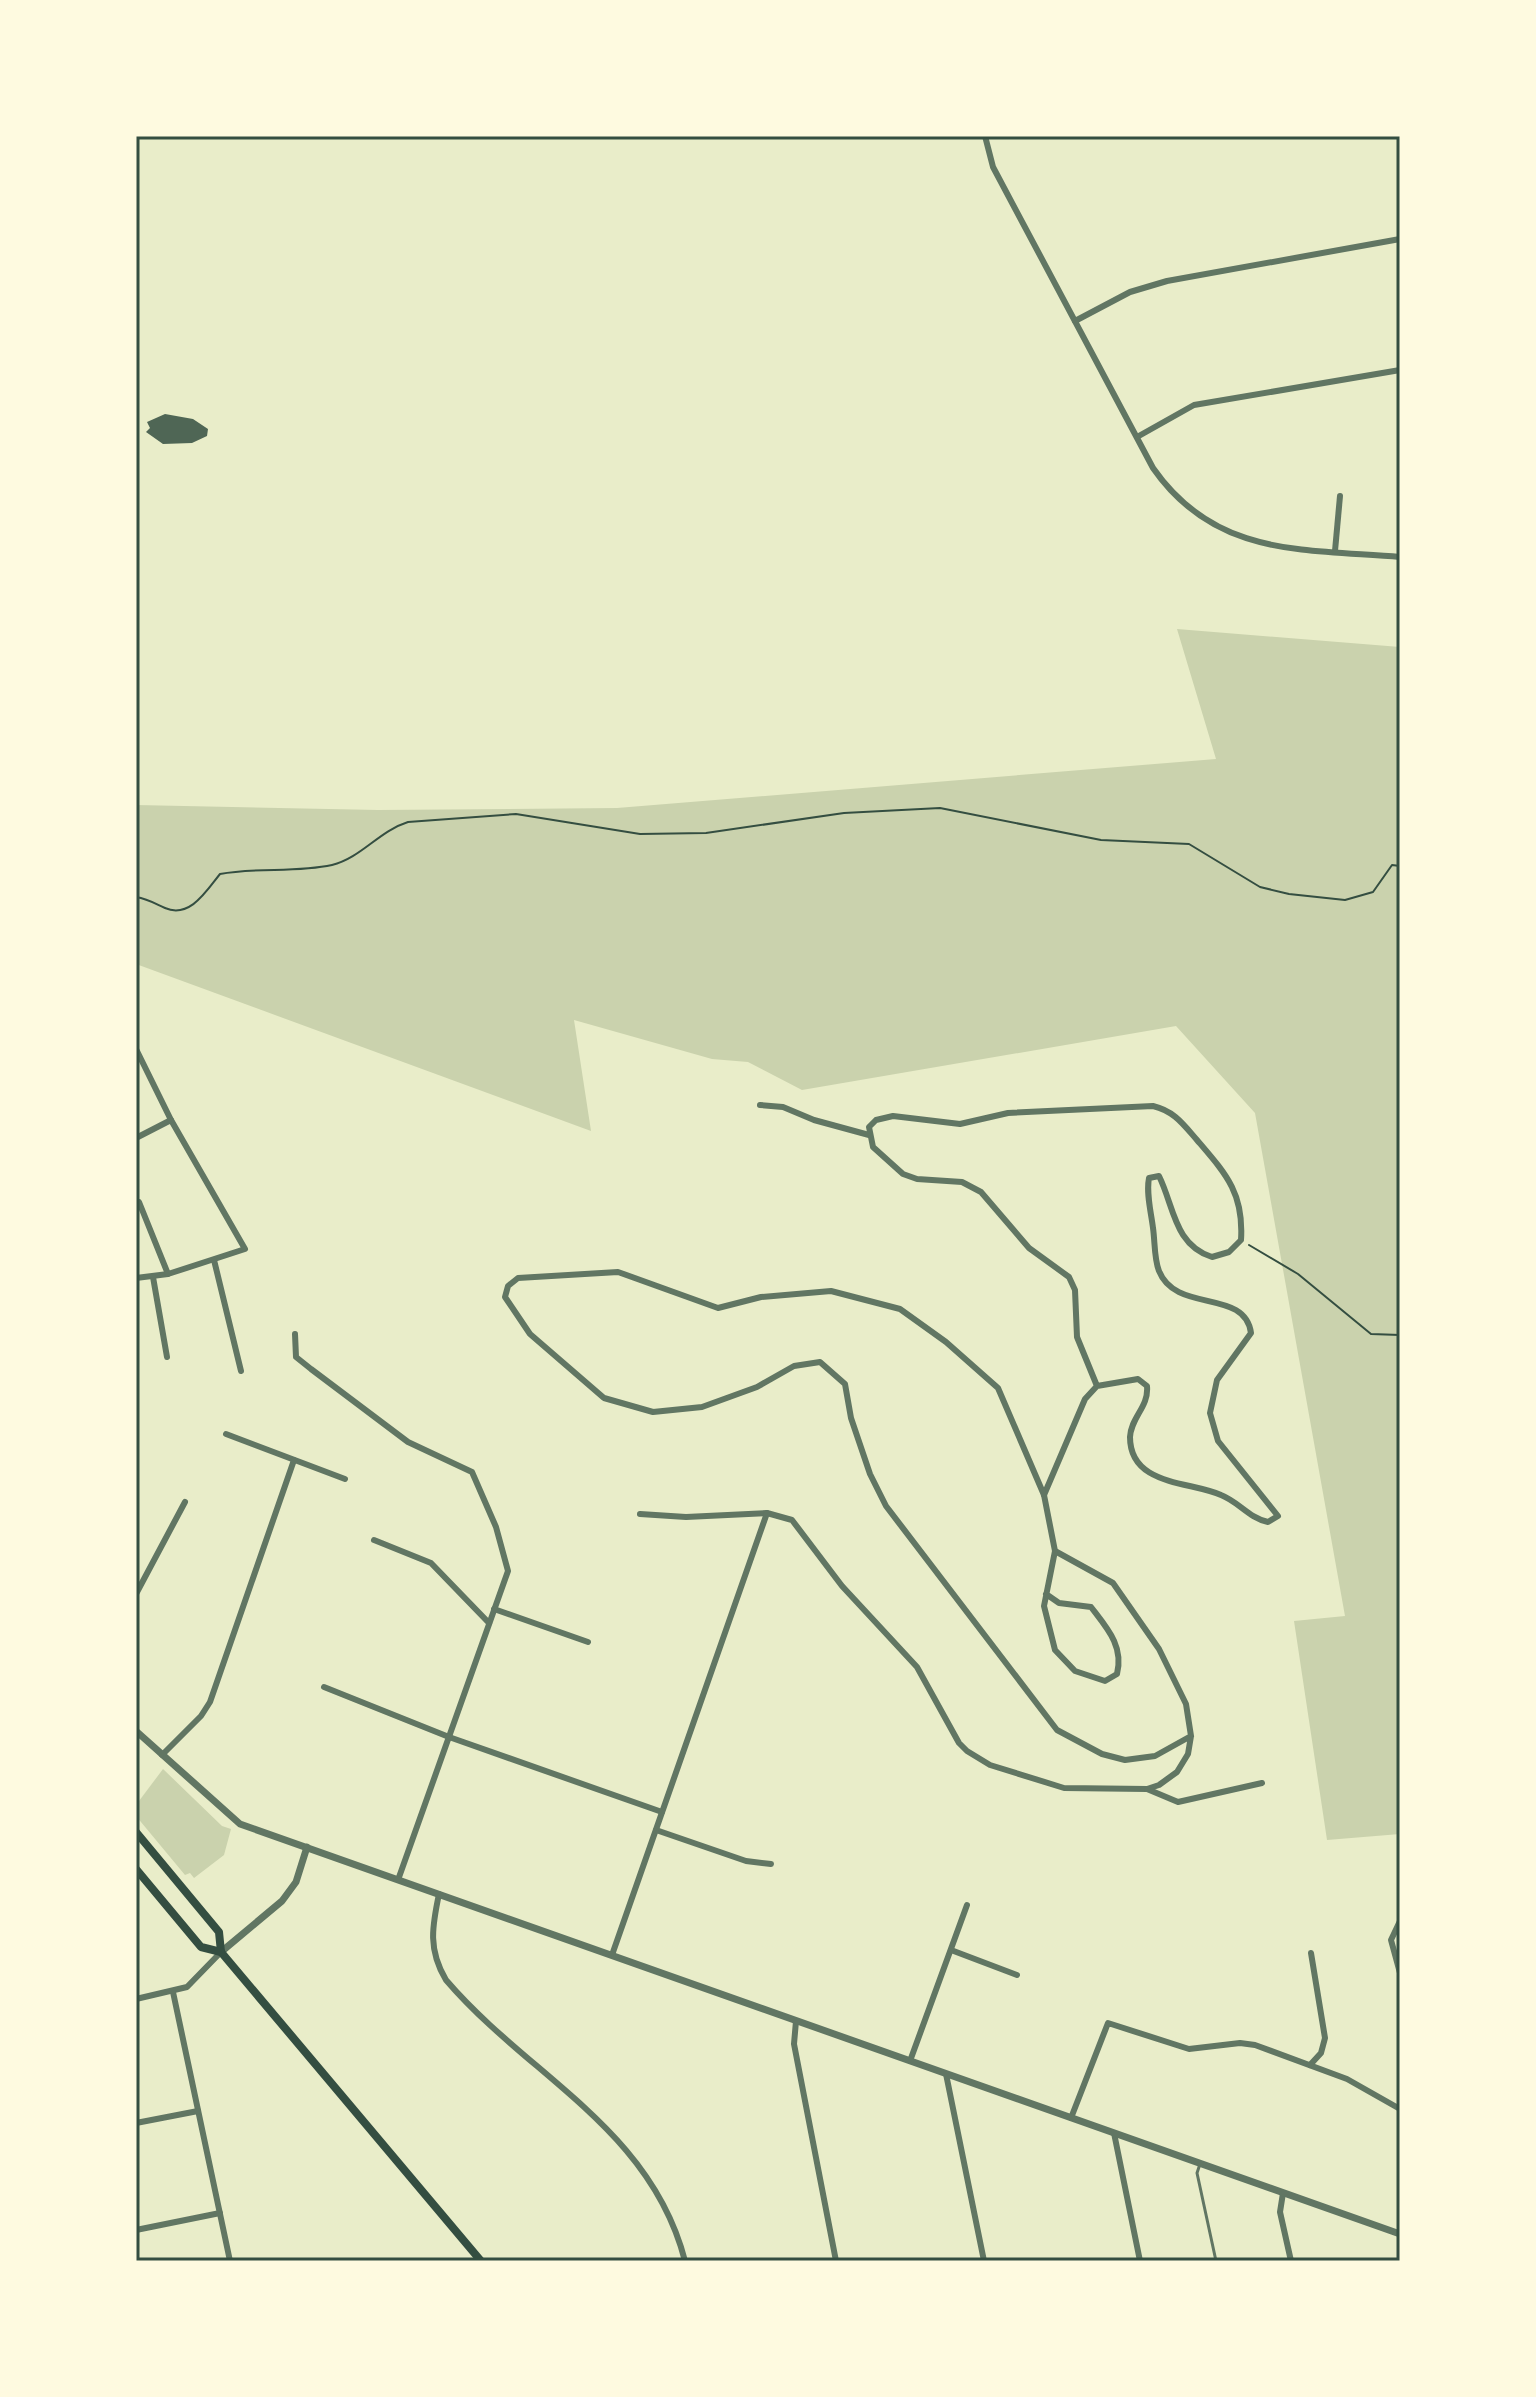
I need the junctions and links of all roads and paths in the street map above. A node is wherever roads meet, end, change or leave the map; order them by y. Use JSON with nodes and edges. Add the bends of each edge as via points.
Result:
{"nodes":[{"id":1,"x":985,"y":136,"type":"edge"},
{"id":2,"x":1400,"y":239,"type":"edge"},
{"id":3,"x":1075,"y":321,"type":"junction"},
{"id":4,"x":1400,"y":370,"type":"edge"},
{"id":5,"x":1137,"y":437,"type":"junction"},
{"id":6,"x":1340,"y":496,"type":"dead end"},
{"id":7,"x":1335,"y":551,"type":"junction"},
{"id":8,"x":1400,"y":557,"type":"edge"},
{"id":9,"x":1400,"y":866,"type":"edge"},
{"id":10,"x":136,"y":897,"type":"edge"},
{"id":11,"x":136,"y":1049,"type":"edge"},
{"id":12,"x":760,"y":1105,"type":"dead end"},
{"id":13,"x":171,"y":1120,"type":"junction"},
{"id":14,"x":869,"y":1135,"type":"junction"},
{"id":15,"x":136,"y":1138,"type":"edge"},
{"id":16,"x":139,"y":1202,"type":"dead end"},
{"id":17,"x":1241,"y":1240,"type":"junction"},
{"id":18,"x":214,"y":1260,"type":"junction"},
{"id":19,"x":168,"y":1274,"type":"junction"},
{"id":20,"x":153,"y":1277,"type":"junction"},
{"id":21,"x":136,"y":1278,"type":"edge"},
{"id":22,"x":295,"y":1334,"type":"dead end"},
{"id":23,"x":1400,"y":1335,"type":"edge"},
{"id":24,"x":167,"y":1357,"type":"dead end"},
{"id":25,"x":241,"y":1371,"type":"dead end"},
{"id":26,"x":1097,"y":1386,"type":"junction"},
{"id":27,"x":226,"y":1434,"type":"dead end"},
{"id":28,"x":294,"y":1460,"type":"junction"},
{"id":29,"x":345,"y":1479,"type":"dead end"},
{"id":30,"x":1044,"y":1495,"type":"junction"},
{"id":31,"x":185,"y":1502,"type":"dead end"},
{"id":32,"x":767,"y":1513,"type":"junction"},
{"id":33,"x":640,"y":1514,"type":"dead end"},
{"id":34,"x":374,"y":1540,"type":"dead end"},
{"id":35,"x":1055,"y":1551,"type":"junction"},
{"id":36,"x":136,"y":1594,"type":"edge"},
{"id":37,"x":1046,"y":1594,"type":"junction"},
{"id":38,"x":494,"y":1609,"type":"junction"},
{"id":39,"x":489,"y":1623,"type":"junction"},
{"id":40,"x":588,"y":1642,"type":"dead end"},
{"id":41,"x":324,"y":1687,"type":"dead end"},
{"id":42,"x":136,"y":1731,"type":"edge"},
{"id":43,"x":1191,"y":1736,"type":"junction"},
{"id":44,"x":449,"y":1737,"type":"junction"},
{"id":45,"x":162,"y":1756,"type":"junction"},
{"id":46,"x":1262,"y":1783,"type":"dead end"},
{"id":47,"x":1147,"y":1789,"type":"junction"},
{"id":48,"x":662,"y":1812,"type":"junction"},
{"id":49,"x":656,"y":1830,"type":"junction"},
{"id":50,"x":136,"y":1832,"type":"edge"},
{"id":51,"x":307,"y":1847,"type":"junction"},
{"id":52,"x":771,"y":1864,"type":"dead end"},
{"id":53,"x":136,"y":1869,"type":"edge"},
{"id":54,"x":398,"y":1880,"type":"junction"},
{"id":55,"x":439,"y":1894,"type":"junction"},
{"id":56,"x":967,"y":1905,"type":"dead end"},
{"id":57,"x":1400,"y":1921,"type":"edge"},
{"id":58,"x":951,"y":1950,"type":"junction"},
{"id":59,"x":221,"y":1952,"type":"junction"},
{"id":60,"x":1311,"y":1953,"type":"dead end"},
{"id":61,"x":612,"y":1955,"type":"junction"},
{"id":62,"x":1400,"y":1973,"type":"edge"},
{"id":63,"x":1017,"y":1975,"type":"dead end"},
{"id":64,"x":173,"y":1992,"type":"junction"},
{"id":65,"x":136,"y":1999,"type":"edge"},
{"id":66,"x":1400,"y":2003,"type":"edge"},
{"id":67,"x":796,"y":2021,"type":"junction"},
{"id":68,"x":1400,"y":2026,"type":"edge"},
{"id":69,"x":910,"y":2061,"type":"junction"},
{"id":70,"x":1310,"y":2065,"type":"junction"},
{"id":71,"x":946,"y":2074,"type":"junction"},
{"id":72,"x":1400,"y":2109,"type":"edge"},
{"id":73,"x":198,"y":2111,"type":"junction"},
{"id":74,"x":1071,"y":2118,"type":"junction"},
{"id":75,"x":136,"y":2123,"type":"edge"},
{"id":76,"x":1114,"y":2133,"type":"junction"},
{"id":77,"x":1200,"y":2164,"type":"junction"},
{"id":78,"x":1283,"y":2193,"type":"junction"},
{"id":79,"x":220,"y":2213,"type":"junction"},
{"id":80,"x":136,"y":2230,"type":"edge"},
{"id":81,"x":1400,"y":2234,"type":"edge"},
{"id":82,"x":230,"y":2261,"type":"edge"},
{"id":83,"x":481,"y":2261,"type":"edge"},
{"id":84,"x":685,"y":2261,"type":"edge"},
{"id":85,"x":836,"y":2261,"type":"edge"},
{"id":86,"x":984,"y":2261,"type":"edge"},
{"id":87,"x":1140,"y":2261,"type":"edge"},
{"id":88,"x":1216,"y":2261,"type":"edge"},
{"id":89,"x":1291,"y":2261,"type":"edge"}],
"edges":[{"from":1,"to":3,"type":"street","via":[[993,167]]},
{"from":2,"to":3,"type":"street","via":[[1167,281],[1130,292]]},
{"from":3,"to":5,"type":"street"},
{"from":4,"to":5,"type":"street","via":[[1194,405]]},
{"from":5,"to":7,"type":"street","via":[[1173,497],[1220,529],[1247,541]]},
{"from":6,"to":7,"type":"street"},
{"from":7,"to":8,"type":"street"},
{"from":9,"to":10,"type":"path","via":[[1388,869],[1373,892],[1345,900],[1260,887],[1189,844],[1101,840],[940,808],[844,813],[706,833],[640,834],[516,814],[408,822],[332,865],[220,874],[185,910]]},
{"from":11,"to":13,"type":"street"},
{"from":12,"to":14,"type":"street","via":[[783,1107]]},
{"from":13,"to":15,"type":"street"},
{"from":13,"to":18,"type":"street","via":[[245,1249]]},
{"from":14,"to":17,"type":"street","via":[[876,1120],[893,1116],[960,1124],[1008,1113],[1167,1109],[1226,1171],[1242,1215]]},
{"from":14,"to":26,"type":"street","via":[[873,1147],[903,1174],[962,1182],[981,1192],[1029,1248],[1069,1277],[1075,1290],[1077,1337]]},
{"from":16,"to":19,"type":"street"},
{"from":17,"to":23,"type":"path","via":[[1298,1274],[1371,1334]]},
{"from":17,"to":26,"type":"street","via":[[1229,1252],[1202,1254],[1179,1231],[1159,1176],[1149,1178],[1159,1271],[1169,1286],[1179,1294],[1244,1313],[1249,1322],[1251,1333],[1217,1380],[1210,1413],[1218,1441],[1275,1507],[1275,1520],[1258,1520],[1217,1493],[1154,1477],[1143,1469],[1130,1439],[1148,1398],[1147,1386],[1138,1379]]},
{"from":18,"to":19,"type":"street"},
{"from":18,"to":25,"type":"street"},
{"from":19,"to":20,"type":"street"},
{"from":20,"to":21,"type":"street"},
{"from":20,"to":24,"type":"street"},
{"from":22,"to":38,"type":"street","via":[[296,1357],[311,1369],[408,1442],[472,1472],[508,1571]]},
{"from":26,"to":30,"type":"street","via":[[1075,1418]]},
{"from":27,"to":28,"type":"street"},
{"from":28,"to":29,"type":"street"},
{"from":28,"to":45,"type":"street","via":[[210,1702]]},
{"from":30,"to":35,"type":"street"},
{"from":30,"to":43,"type":"street","via":[[998,1388],[900,1309],[831,1291],[761,1297],[718,1308],[618,1272],[518,1278],[508,1286],[505,1297],[530,1334],[604,1398],[653,1412],[702,1407],[757,1387],[794,1366],[820,1362],[845,1384],[851,1418],[886,1506],[1057,1730],[1125,1760],[1155,1756]]},
{"from":31,"to":36,"type":"street"},
{"from":32,"to":33,"type":"street"},
{"from":32,"to":47,"type":"street","via":[[799,1526],[842,1586],[917,1667],[962,1747],[990,1765],[1064,1788]]},
{"from":32,"to":48,"type":"street"},
{"from":34,"to":39,"type":"street","via":[[431,1563]]},
{"from":35,"to":37,"type":"street"},
{"from":35,"to":43,"type":"street","via":[[1113,1583],[1159,1649],[1186,1704]]},
{"from":37,"to":37,"type":"street","via":[[1055,1650],[1075,1671],[1105,1681],[1117,1674],[1115,1638],[1091,1607],[1059,1603]]},
{"from":38,"to":39,"type":"street"},
{"from":38,"to":40,"type":"street"},
{"from":39,"to":44,"type":"street"},
{"from":41,"to":44,"type":"street"},
{"from":42,"to":45,"type":"street"},
{"from":43,"to":47,"type":"street","via":[[1184,1764]]},
{"from":44,"to":48,"type":"street"},
{"from":44,"to":54,"type":"street"},
{"from":45,"to":51,"type":"street","via":[[229,1818]]},
{"from":46,"to":47,"type":"street","via":[[1178,1802]]},
{"from":48,"to":49,"type":"street"},
{"from":49,"to":52,"type":"street","via":[[746,1861]]},
{"from":49,"to":61,"type":"street"},
{"from":50,"to":59,"type":"main road","via":[[219,1932]]},
{"from":51,"to":54,"type":"street"},
{"from":51,"to":59,"type":"street","via":[[296,1882],[282,1901]]},
{"from":53,"to":59,"type":"main road","via":[[201,1947]]},
{"from":54,"to":55,"type":"street"},
{"from":55,"to":61,"type":"street"},
{"from":55,"to":84,"type":"street","via":[[432,1952],[446,1980],[631,2153],[677,2231]]},
{"from":56,"to":58,"type":"street"},
{"from":57,"to":62,"type":"street","via":[[1391,1940]]},
{"from":58,"to":63,"type":"street"},
{"from":58,"to":69,"type":"street"},
{"from":59,"to":64,"type":"street","via":[[187,1987]]},
{"from":59,"to":83,"type":"main road"},
{"from":60,"to":70,"type":"street","via":[[1325,2038]]},
{"from":61,"to":67,"type":"street"},
{"from":64,"to":65,"type":"street"},
{"from":64,"to":73,"type":"street"},
{"from":66,"to":68,"type":"street"},
{"from":67,"to":69,"type":"street"},
{"from":67,"to":85,"type":"street","via":[[794,2044]]},
{"from":69,"to":71,"type":"street"},
{"from":70,"to":72,"type":"street"},
{"from":70,"to":74,"type":"street","via":[[1240,2043],[1189,2049],[1108,2023]]},
{"from":71,"to":74,"type":"street"},
{"from":71,"to":86,"type":"street"},
{"from":73,"to":75,"type":"street"},
{"from":73,"to":79,"type":"street"},
{"from":74,"to":76,"type":"street"},
{"from":76,"to":77,"type":"street"},
{"from":76,"to":87,"type":"street"},
{"from":77,"to":78,"type":"street"},
{"from":77,"to":88,"type":"lane","via":[[1197,2173]]},
{"from":78,"to":81,"type":"street"},
{"from":78,"to":89,"type":"street","via":[[1280,2212]]},
{"from":79,"to":80,"type":"street"},
{"from":79,"to":82,"type":"street"}]}
